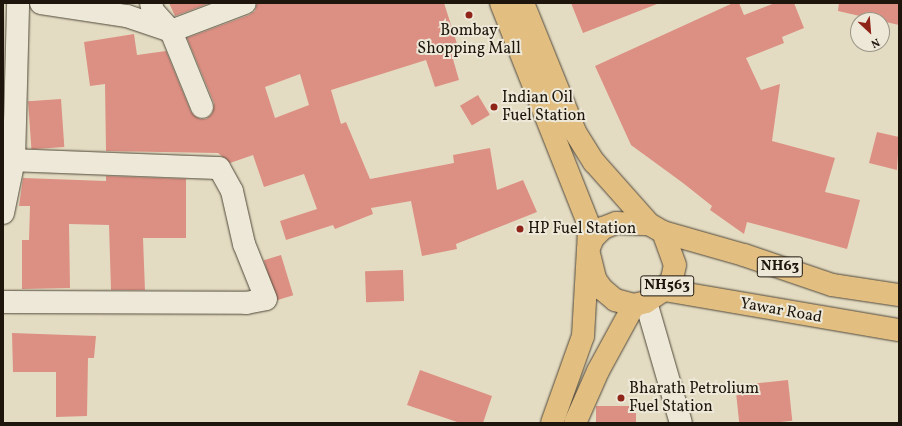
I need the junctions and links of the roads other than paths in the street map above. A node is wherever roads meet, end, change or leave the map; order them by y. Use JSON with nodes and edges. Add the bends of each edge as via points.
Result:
{"nodes":[{"id":1,"x":18,"y":3,"type":"edge"},
{"id":2,"x":42,"y":3,"type":"edge"},
{"id":3,"x":151,"y":3,"type":"edge"},
{"id":4,"x":245,"y":3,"type":"edge"},
{"id":5,"x":501,"y":3,"type":"edge"},
{"id":6,"x":523,"y":3,"type":"edge"},
{"id":7,"x":171,"y":31,"type":"junction"},
{"id":8,"x":202,"y":107,"type":"dead end"},
{"id":9,"x":14,"y":160,"type":"junction"},
{"id":10,"x":3,"y":213,"type":"edge"},
{"id":11,"x":656,"y":228,"type":"junction"},
{"id":12,"x":588,"y":250,"type":"junction"},
{"id":13,"x":664,"y":290,"type":"junction"},
{"id":14,"x":899,"y":295,"type":"edge"},
{"id":15,"x":3,"y":302,"type":"edge"},
{"id":16,"x":640,"y":303,"type":"junction"},
{"id":17,"x":899,"y":330,"type":"edge"},
{"id":18,"x":552,"y":423,"type":"edge"},
{"id":19,"x":574,"y":423,"type":"edge"},
{"id":20,"x":681,"y":423,"type":"edge"}],
"edges":[{"from":1,"to":9,"type":"street"},
{"from":2,"to":7,"type":"street","via":[[127,16]]},
{"from":3,"to":7,"type":"street","via":[[153,10]]},
{"from":4,"to":7,"type":"street"},
{"from":5,"to":12,"type":"highway","number":"NH563","via":[[589,225]]},
{"from":6,"to":11,"type":"highway","number":"NH563","via":[[575,132],[594,162]]},
{"from":7,"to":8,"type":"street"},
{"from":9,"to":10,"type":"street"},
{"from":9,"to":15,"type":"street","via":[[219,168],[232,191],[244,244],[266,299],[246,304]]},
{"from":11,"to":12,"type":"highway","number":"NH63","via":[[616,223],[603,228],[593,238]]},
{"from":11,"to":13,"type":"highway","number":"NH563","via":[[671,249],[675,265],[672,279]]},
{"from":11,"to":14,"type":"highway","number":"NH63","via":[[832,285]]},
{"from":12,"to":16,"type":"highway","number":"NH563","via":[[594,279],[602,289],[615,300]]},
{"from":12,"to":18,"type":"highway","number":"NH63","via":[[583,336]]},
{"from":13,"to":16,"type":"highway","number":"NH563"},
{"from":13,"to":17,"type":"highway","name":"Yawar Road"},
{"from":16,"to":19,"type":"highway","via":[[598,371]]},
{"from":16,"to":20,"type":"street"}]}
